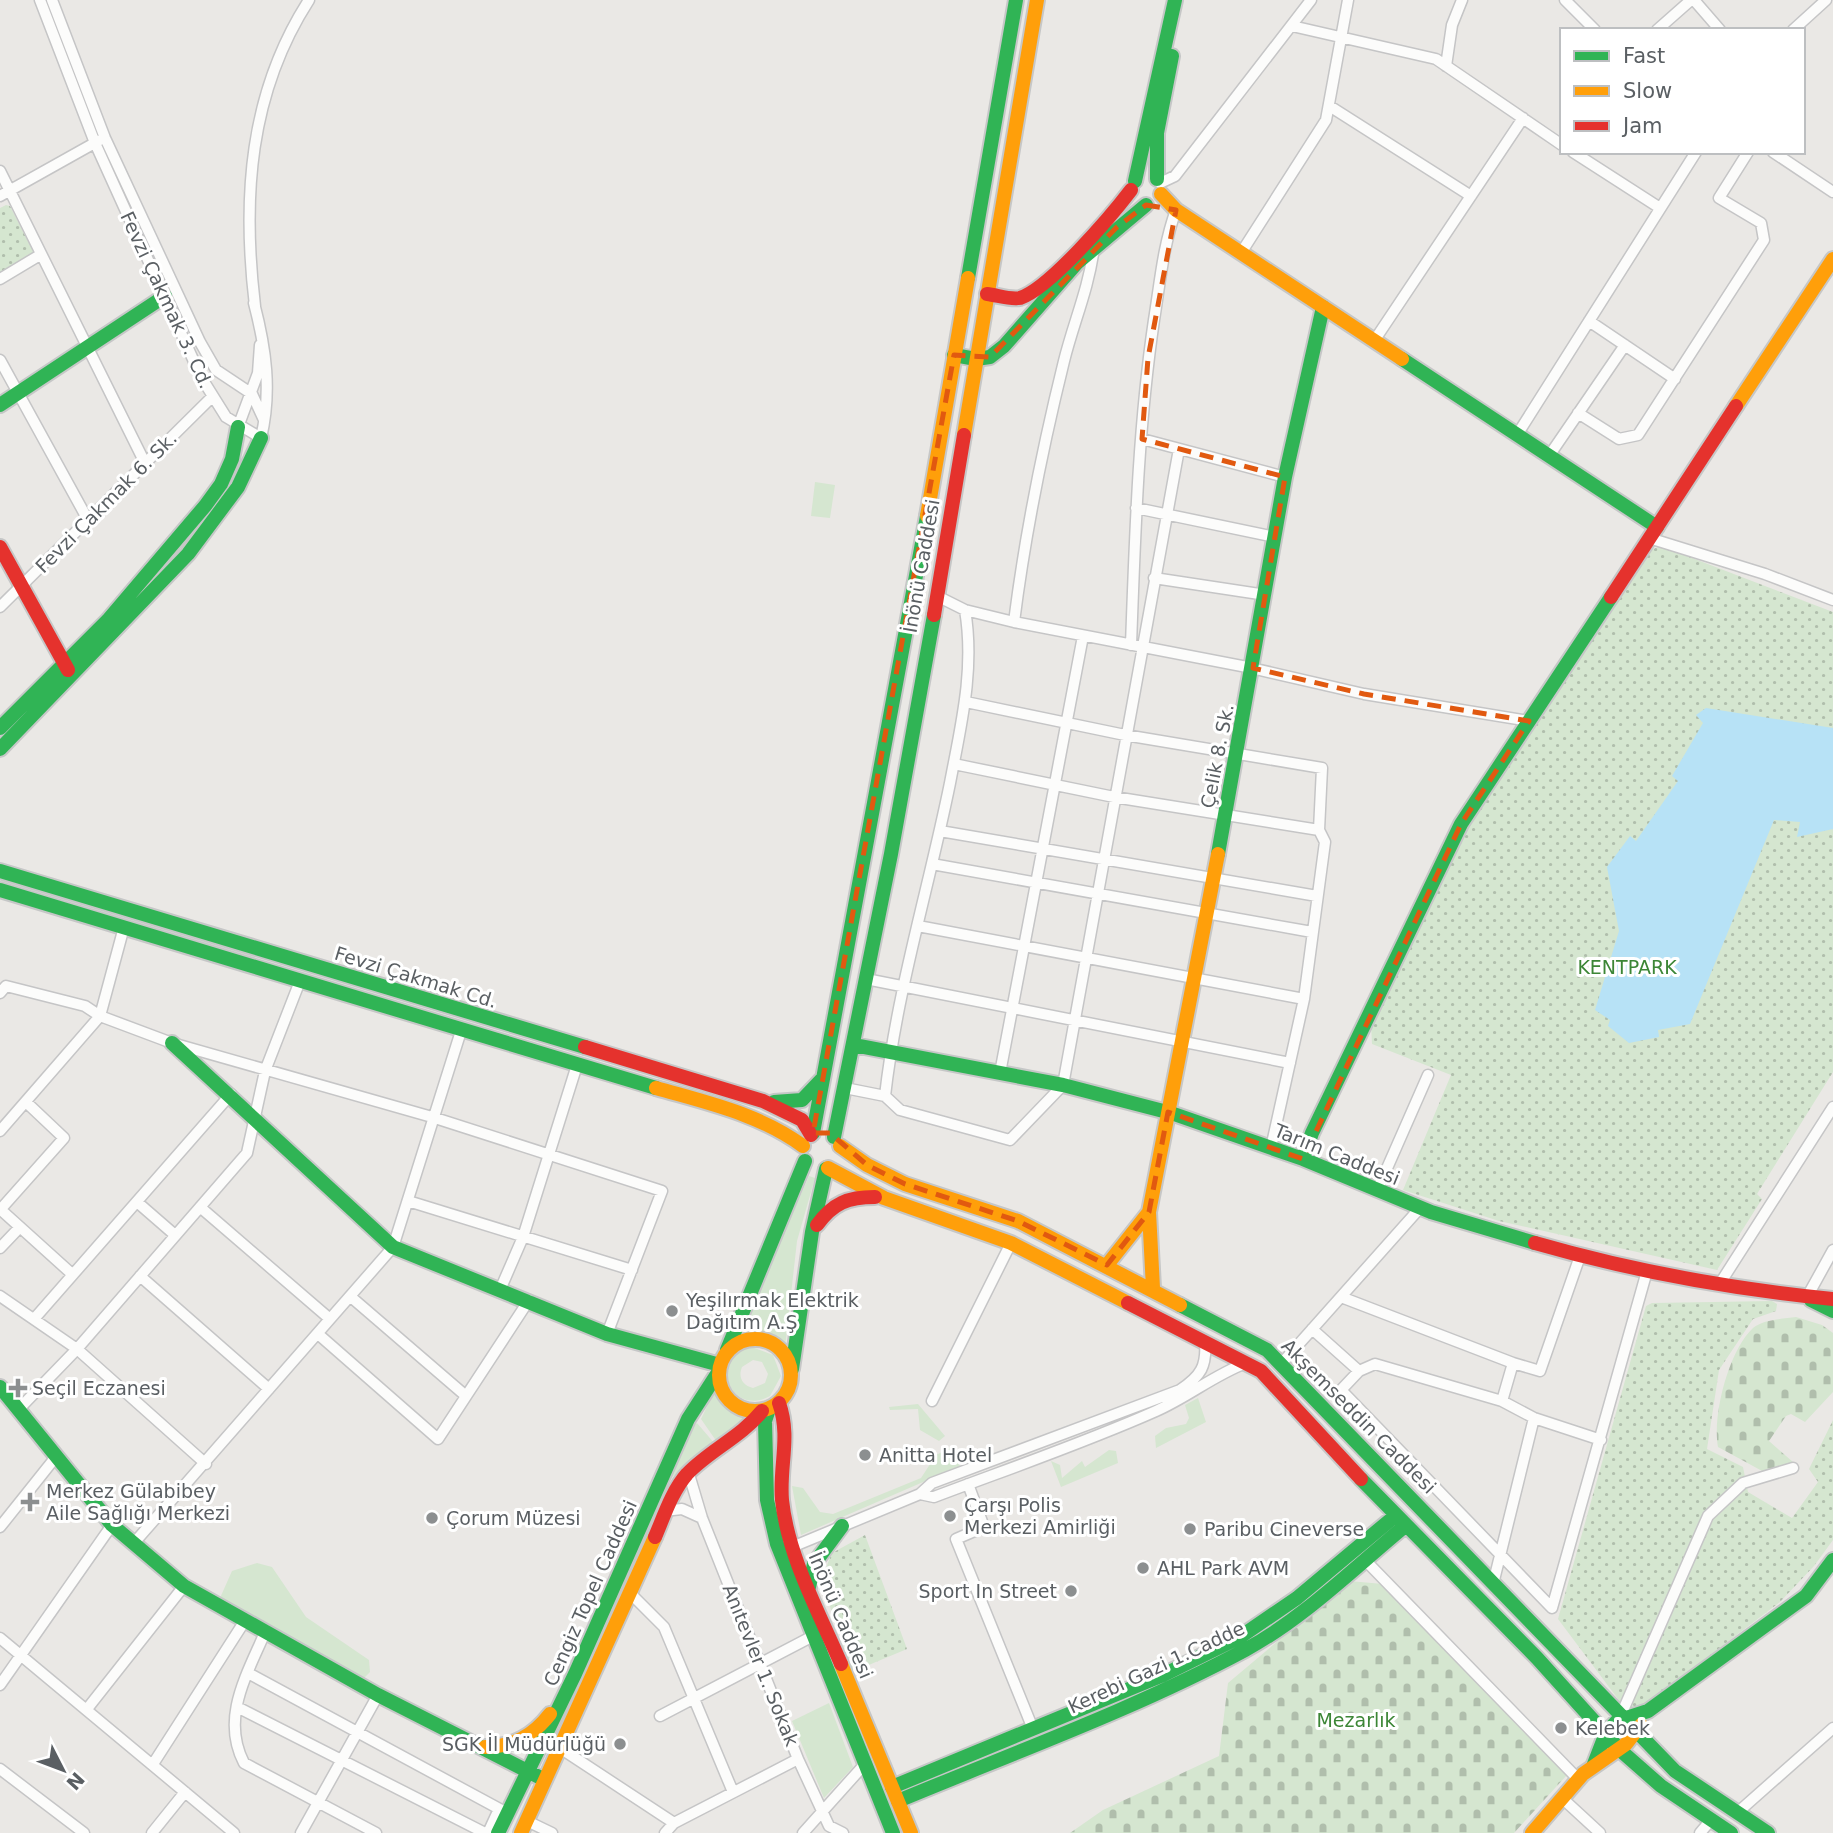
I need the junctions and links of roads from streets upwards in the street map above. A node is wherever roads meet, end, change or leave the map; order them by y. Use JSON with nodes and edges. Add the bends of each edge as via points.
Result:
{"nodes":[{"id":1,"x":40,"y":0,"type":"edge"},
{"id":2,"x":52,"y":0,"type":"edge"},
{"id":3,"x":309,"y":0,"type":"edge"},
{"id":4,"x":1016,"y":0,"type":"edge"},
{"id":5,"x":1037,"y":0,"type":"edge"},
{"id":6,"x":1175,"y":0,"type":"edge"},
{"id":7,"x":1183,"y":0,"type":"edge"},
{"id":8,"x":1311,"y":0,"type":"edge"},
{"id":9,"x":1348,"y":0,"type":"edge"},
{"id":10,"x":1462,"y":0,"type":"edge"},
{"id":11,"x":1565,"y":0,"type":"edge"},
{"id":12,"x":1693,"y":0,"type":"edge"},
{"id":13,"x":1826,"y":0,"type":"edge"},
{"id":14,"x":1292,"y":26,"type":"junction"},
{"id":15,"x":1593,"y":28,"type":"edge"},
{"id":16,"x":1659,"y":28,"type":"edge"},
{"id":17,"x":1718,"y":28,"type":"edge"},
{"id":18,"x":1795,"y":28,"type":"edge"},
{"id":19,"x":1341,"y":37,"type":"junction"},
{"id":20,"x":1447,"y":66,"type":"junction"},
{"id":21,"x":1331,"y":107,"type":"junction"},
{"id":22,"x":1523,"y":118,"type":"junction"},
{"id":23,"x":100,"y":141,"type":"junction"},
{"id":24,"x":1560,"y":144,"type":"edge"},
{"id":25,"x":1576,"y":154,"type":"edge"},
{"id":26,"x":1695,"y":154,"type":"edge"},
{"id":27,"x":1747,"y":154,"type":"edge"},
{"id":28,"x":1776,"y":154,"type":"edge"},
{"id":29,"x":0,"y":171,"type":"edge"},
{"id":30,"x":1133,"y":185,"type":"junction"},
{"id":31,"x":1833,"y":192,"type":"edge"},
{"id":32,"x":4,"y":193,"type":"edge"},
{"id":33,"x":1155,"y":193,"type":"junction"},
{"id":34,"x":1471,"y":196,"type":"junction"},
{"id":35,"x":1660,"y":208,"type":"junction"},
{"id":36,"x":1176,"y":210,"type":"junction"},
{"id":37,"x":1094,"y":247,"type":"junction"},
{"id":38,"x":1241,"y":253,"type":"junction"},
{"id":39,"x":40,"y":255,"type":"junction"},
{"id":40,"x":1833,"y":259,"type":"edge"},
{"id":41,"x":0,"y":279,"type":"edge"},
{"id":42,"x":987,"y":293,"type":"junction"},
{"id":43,"x":165,"y":296,"type":"junction"},
{"id":44,"x":254,"y":303,"type":"junction"},
{"id":45,"x":1323,"y":307,"type":"junction"},
{"id":46,"x":1589,"y":321,"type":"junction"},
{"id":47,"x":1374,"y":341,"type":"junction"},
{"id":48,"x":1625,"y":345,"type":"junction"},
{"id":49,"x":86,"y":346,"type":"junction"},
{"id":50,"x":954,"y":355,"type":"junction"},
{"id":51,"x":975,"y":359,"type":"junction"},
{"id":52,"x":0,"y":360,"type":"edge"},
{"id":53,"x":1675,"y":379,"type":"junction"},
{"id":54,"x":19,"y":393,"type":"junction"},
{"id":55,"x":252,"y":394,"type":"junction"},
{"id":56,"x":212,"y":397,"type":"junction"},
{"id":57,"x":0,"y":405,"type":"edge"},
{"id":58,"x":1578,"y":413,"type":"junction"},
{"id":59,"x":238,"y":427,"type":"junction"},
{"id":60,"x":263,"y":431,"type":"junction"},
{"id":61,"x":1517,"y":435,"type":"junction"},
{"id":62,"x":1142,"y":439,"type":"junction"},
{"id":63,"x":1179,"y":449,"type":"junction"},
{"id":64,"x":1549,"y":456,"type":"junction"},
{"id":65,"x":145,"y":463,"type":"junction"},
{"id":66,"x":1285,"y":477,"type":"junction"},
{"id":67,"x":1136,"y":508,"type":"junction"},
{"id":68,"x":1167,"y":514,"type":"junction"},
{"id":69,"x":88,"y":520,"type":"junction"},
{"id":70,"x":1653,"y":533,"type":"junction"},
{"id":71,"x":1275,"y":537,"type":"junction"},
{"id":72,"x":0,"y":547,"type":"edge"},
{"id":73,"x":1154,"y":578,"type":"junction"},
{"id":74,"x":23,"y":584,"type":"junction"},
{"id":75,"x":1266,"y":595,"type":"junction"},
{"id":76,"x":937,"y":596,"type":"junction"},
{"id":77,"x":1833,"y":600,"type":"edge"},
{"id":78,"x":0,"y":607,"type":"edge"},
{"id":79,"x":965,"y":610,"type":"junction"},
{"id":80,"x":1014,"y":622,"type":"junction"},
{"id":81,"x":1083,"y":636,"type":"junction"},
{"id":82,"x":1136,"y":647,"type":"junction"},
{"id":83,"x":65,"y":663,"type":"junction"},
{"id":84,"x":1254,"y":668,"type":"junction"},
{"id":85,"x":72,"y":677,"type":"junction"},
{"id":86,"x":966,"y":702,"type":"junction"},
{"id":87,"x":1529,"y":721,"type":"junction"},
{"id":88,"x":1065,"y":723,"type":"junction"},
{"id":89,"x":0,"y":728,"type":"edge"},
{"id":90,"x":1125,"y":735,"type":"junction"},
{"id":91,"x":0,"y":749,"type":"edge"},
{"id":92,"x":1237,"y":753,"type":"junction"},
{"id":93,"x":954,"y":764,"type":"junction"},
{"id":94,"x":1053,"y":785,"type":"junction"},
{"id":95,"x":1114,"y":797,"type":"junction"},
{"id":96,"x":1225,"y":817,"type":"junction"},
{"id":97,"x":1319,"y":830,"type":"junction"},
{"id":98,"x":940,"y":831,"type":"junction"},
{"id":99,"x":1043,"y":849,"type":"junction"},
{"id":100,"x":1103,"y":858,"type":"junction"},
{"id":101,"x":932,"y":864,"type":"junction"},
{"id":102,"x":0,"y":871,"type":"edge"},
{"id":103,"x":1213,"y":877,"type":"junction"},
{"id":104,"x":1038,"y":883,"type":"junction"},
{"id":105,"x":0,"y":890,"type":"edge"},
{"id":106,"x":1097,"y":894,"type":"junction"},
{"id":107,"x":1317,"y":896,"type":"junction"},
{"id":108,"x":1206,"y":914,"type":"junction"},
{"id":109,"x":918,"y":926,"type":"junction"},
{"id":110,"x":124,"y":927,"type":"junction"},
{"id":111,"x":1312,"y":932,"type":"junction"},
{"id":112,"x":1026,"y":946,"type":"junction"},
{"id":113,"x":1086,"y":957,"type":"junction"},
{"id":114,"x":866,"y":979,"type":"junction"},
{"id":115,"x":300,"y":981,"type":"junction"},
{"id":116,"x":1194,"y":981,"type":"junction"},
{"id":117,"x":904,"y":986,"type":"junction"},
{"id":118,"x":0,"y":993,"type":"edge"},
{"id":119,"x":1304,"y":999,"type":"junction"},
{"id":120,"x":1013,"y":1009,"type":"junction"},
{"id":121,"x":100,"y":1016,"type":"junction"},
{"id":122,"x":1074,"y":1020,"type":"junction"},
{"id":123,"x":461,"y":1031,"type":"junction"},
{"id":124,"x":172,"y":1042,"type":"junction"},
{"id":125,"x":1181,"y":1043,"type":"junction"},
{"id":126,"x":854,"y":1045,"type":"junction"},
{"id":127,"x":890,"y":1051,"type":"junction"},
{"id":128,"x":1290,"y":1063,"type":"junction"},
{"id":129,"x":577,"y":1065,"type":"junction"},
{"id":130,"x":265,"y":1071,"type":"junction"},
{"id":131,"x":1000,"y":1073,"type":"junction"},
{"id":132,"x":1428,"y":1075,"type":"dead end"},
{"id":133,"x":823,"y":1076,"type":"junction"},
{"id":134,"x":1063,"y":1085,"type":"junction"},
{"id":135,"x":845,"y":1088,"type":"junction"},
{"id":136,"x":231,"y":1094,"type":"junction"},
{"id":137,"x":886,"y":1096,"type":"junction"},
{"id":138,"x":763,"y":1101,"type":"junction"},
{"id":139,"x":27,"y":1103,"type":"junction"},
{"id":140,"x":1833,"y":1107,"type":"edge"},
{"id":141,"x":1168,"y":1112,"type":"junction"},
{"id":142,"x":432,"y":1117,"type":"junction"},
{"id":143,"x":257,"y":1120,"type":"junction"},
{"id":144,"x":0,"y":1131,"type":"edge"},
{"id":145,"x":837,"y":1141,"type":"junction"},
{"id":146,"x":808,"y":1144,"type":"junction"},
{"id":147,"x":1271,"y":1148,"type":"junction"},
{"id":148,"x":548,"y":1155,"type":"junction"},
{"id":149,"x":1303,"y":1159,"type":"junction"},
{"id":150,"x":827,"y":1168,"type":"junction"},
{"id":151,"x":1377,"y":1191,"type":"junction"},
{"id":152,"x":884,"y":1198,"type":"junction"},
{"id":153,"x":408,"y":1201,"type":"junction"},
{"id":154,"x":137,"y":1202,"type":"junction"},
{"id":155,"x":200,"y":1207,"type":"junction"},
{"id":156,"x":1420,"y":1208,"type":"junction"},
{"id":157,"x":0,"y":1209,"type":"edge"},
{"id":158,"x":1149,"y":1212,"type":"junction"},
{"id":159,"x":20,"y":1227,"type":"junction"},
{"id":160,"x":812,"y":1232,"type":"junction"},
{"id":161,"x":175,"y":1235,"type":"junction"},
{"id":162,"x":523,"y":1237,"type":"junction"},
{"id":163,"x":1011,"y":1242,"type":"junction"},
{"id":164,"x":393,"y":1247,"type":"junction"},
{"id":165,"x":0,"y":1248,"type":"edge"},
{"id":166,"x":1833,"y":1250,"type":"edge"},
{"id":167,"x":1580,"y":1256,"type":"junction"},
{"id":168,"x":1107,"y":1265,"type":"junction"},
{"id":169,"x":632,"y":1270,"type":"junction"},
{"id":170,"x":1647,"y":1270,"type":"junction"},
{"id":171,"x":72,"y":1273,"type":"junction"},
{"id":172,"x":140,"y":1276,"type":"junction"},
{"id":173,"x":1719,"y":1285,"type":"junction"},
{"id":174,"x":1153,"y":1288,"type":"junction"},
{"id":175,"x":500,"y":1290,"type":"junction"},
{"id":176,"x":0,"y":1296,"type":"edge"},
{"id":177,"x":351,"y":1297,"type":"junction"},
{"id":178,"x":1341,"y":1297,"type":"junction"},
{"id":179,"x":1807,"y":1297,"type":"junction"},
{"id":180,"x":1833,"y":1299,"type":"edge"},
{"id":181,"x":529,"y":1300,"type":"junction"},
{"id":182,"x":1833,"y":1311,"type":"edge"},
{"id":183,"x":34,"y":1319,"type":"junction"},
{"id":184,"x":330,"y":1319,"type":"junction"},
{"id":185,"x":1312,"y":1329,"type":"junction"},
{"id":186,"x":318,"y":1334,"type":"junction"},
{"id":187,"x":607,"y":1334,"type":"junction"},
{"id":188,"x":1205,"y":1341,"type":"junction"},
{"id":189,"x":77,"y":1349,"type":"junction"},
{"id":190,"x":727,"y":1351,"type":"junction"},
{"id":191,"x":1246,"y":1363,"type":"junction"},
{"id":192,"x":1282,"y":1363,"type":"junction"},
{"id":193,"x":1513,"y":1363,"type":"junction"},
{"id":194,"x":719,"y":1368,"type":"junction"},
{"id":195,"x":792,"y":1370,"type":"junction"},
{"id":196,"x":1359,"y":1371,"type":"junction"},
{"id":197,"x":0,"y":1387,"type":"edge"},
{"id":198,"x":269,"y":1390,"type":"junction"},
{"id":199,"x":466,"y":1396,"type":"junction"},
{"id":200,"x":932,"y":1401,"type":"dead end"},
{"id":201,"x":1502,"y":1401,"type":"junction"},
{"id":202,"x":770,"y":1408,"type":"junction"},
{"id":203,"x":18,"y":1410,"type":"junction"},
{"id":204,"x":1534,"y":1418,"type":"junction"},
{"id":205,"x":1601,"y":1440,"type":"junction"},
{"id":206,"x":55,"y":1458,"type":"junction"},
{"id":207,"x":205,"y":1464,"type":"junction"},
{"id":208,"x":1793,"y":1468,"type":"dead end"},
{"id":209,"x":688,"y":1471,"type":"junction"},
{"id":210,"x":968,"y":1484,"type":"junction"},
{"id":211,"x":920,"y":1494,"type":"junction"},
{"id":212,"x":664,"y":1511,"type":"junction"},
{"id":213,"x":702,"y":1518,"type":"junction"},
{"id":214,"x":1400,"y":1521,"type":"junction"},
{"id":215,"x":112,"y":1525,"type":"junction"},
{"id":216,"x":842,"y":1526,"type":"junction"},
{"id":217,"x":0,"y":1527,"type":"edge"},
{"id":218,"x":134,"y":1543,"type":"junction"},
{"id":219,"x":792,"y":1547,"type":"junction"},
{"id":220,"x":1500,"y":1555,"type":"junction"},
{"id":221,"x":1364,"y":1560,"type":"junction"},
{"id":222,"x":1833,"y":1560,"type":"edge"},
{"id":223,"x":1494,"y":1580,"type":"junction"},
{"id":224,"x":184,"y":1586,"type":"junction"},
{"id":225,"x":809,"y":1589,"type":"junction"},
{"id":226,"x":629,"y":1592,"type":"junction"},
{"id":227,"x":246,"y":1619,"type":"junction"},
{"id":228,"x":266,"y":1630,"type":"junction"},
{"id":229,"x":813,"y":1636,"type":"junction"},
{"id":230,"x":0,"y":1638,"type":"edge"},
{"id":231,"x":22,"y":1656,"type":"junction"},
{"id":232,"x":762,"y":1665,"type":"junction"},
{"id":233,"x":248,"y":1673,"type":"junction"},
{"id":234,"x":575,"y":1674,"type":"junction"},
{"id":235,"x":0,"y":1685,"type":"edge"},
{"id":236,"x":378,"y":1695,"type":"junction"},
{"id":237,"x":696,"y":1698,"type":"junction"},
{"id":238,"x":237,"y":1707,"type":"junction"},
{"id":239,"x":87,"y":1709,"type":"junction"},
{"id":240,"x":1648,"y":1711,"type":"junction"},
{"id":241,"x":1621,"y":1715,"type":"junction"},
{"id":242,"x":660,"y":1716,"type":"dead end"},
{"id":243,"x":1833,"y":1728,"type":"edge"},
{"id":244,"x":1604,"y":1733,"type":"junction"},
{"id":245,"x":1638,"y":1733,"type":"junction"},
{"id":246,"x":356,"y":1734,"type":"junction"},
{"id":247,"x":1035,"y":1735,"type":"junction"},
{"id":248,"x":480,"y":1746,"type":"junction"},
{"id":249,"x":560,"y":1748,"type":"junction"},
{"id":250,"x":1620,"y":1750,"type":"junction"},
{"id":251,"x":342,"y":1759,"type":"junction"},
{"id":252,"x":798,"y":1759,"type":"junction"},
{"id":253,"x":153,"y":1764,"type":"junction"},
{"id":254,"x":1594,"y":1764,"type":"junction"},
{"id":255,"x":864,"y":1765,"type":"junction"},
{"id":256,"x":0,"y":1769,"type":"edge"},
{"id":257,"x":529,"y":1771,"type":"junction"},
{"id":258,"x":543,"y":1779,"type":"junction"},
{"id":259,"x":1578,"y":1779,"type":"junction"},
{"id":260,"x":185,"y":1792,"type":"junction"},
{"id":261,"x":733,"y":1792,"type":"junction"},
{"id":262,"x":895,"y":1794,"type":"junction"},
{"id":263,"x":1562,"y":1798,"type":"junction"},
{"id":264,"x":319,"y":1804,"type":"junction"},
{"id":265,"x":503,"y":1811,"type":"junction"},
{"id":266,"x":822,"y":1812,"type":"junction"},
{"id":267,"x":1737,"y":1813,"type":"junction"},
{"id":268,"x":1711,"y":1819,"type":"junction"},
{"id":269,"x":674,"y":1823,"type":"junction"},
{"id":270,"x":524,"y":1827,"type":"edge"},
{"id":271,"x":889,"y":1830,"type":"edge"},
{"id":272,"x":84,"y":1833,"type":"edge"},
{"id":273,"x":152,"y":1833,"type":"edge"},
{"id":274,"x":234,"y":1833,"type":"edge"},
{"id":275,"x":301,"y":1833,"type":"edge"},
{"id":276,"x":376,"y":1833,"type":"edge"},
{"id":277,"x":487,"y":1833,"type":"edge"},
{"id":278,"x":498,"y":1833,"type":"edge"},
{"id":279,"x":552,"y":1833,"type":"edge"},
{"id":280,"x":664,"y":1833,"type":"edge"},
{"id":281,"x":803,"y":1833,"type":"edge"},
{"id":282,"x":843,"y":1833,"type":"edge"},
{"id":283,"x":911,"y":1833,"type":"edge"},
{"id":284,"x":1532,"y":1833,"type":"edge"},
{"id":285,"x":1600,"y":1833,"type":"edge"},
{"id":286,"x":1700,"y":1833,"type":"edge"},
{"id":287,"x":1731,"y":1833,"type":"edge"},
{"id":288,"x":1768,"y":1833,"type":"edge"}],
"edges":[{"from":1,"to":23,"type":"street"},
{"from":2,"to":23,"type":"street"},
{"from":3,"to":44,"type":"street","via":[[274,66],[258,117],[251,168]]},
{"from":4,"to":50,"type":"street","name":"İnönü Caddesi"},
{"from":5,"to":42,"type":"street","name":"İnönü Caddesi"},
{"from":6,"to":30,"type":"street"},
{"from":7,"to":33,"type":"street","via":[[1157,133]]},
{"from":8,"to":14,"type":"street"},
{"from":9,"to":19,"type":"street"},
{"from":10,"to":20,"type":"street","via":[[1452,25]]},
{"from":11,"to":15,"type":"street"},
{"from":12,"to":16,"type":"street"},
{"from":12,"to":17,"type":"street"},
{"from":13,"to":18,"type":"street"},
{"from":14,"to":19,"type":"street"},
{"from":14,"to":33,"type":"street","via":[[1175,176]]},
{"from":19,"to":20,"type":"street","via":[[1436,59]]},
{"from":19,"to":21,"type":"street"},
{"from":20,"to":22,"type":"street"},
{"from":21,"to":34,"type":"street"},
{"from":21,"to":38,"type":"street"},
{"from":22,"to":24,"type":"street"},
{"from":22,"to":34,"type":"street"},
{"from":23,"to":32,"type":"street"},
{"from":23,"to":43,"type":"street","name":"Fevzi Çakmak 3. Cd."},
{"from":23,"to":55,"type":"street","name":"Fevzi Çakmak 3. Cd.","via":[[216,370]]},
{"from":25,"to":35,"type":"street"},
{"from":26,"to":35,"type":"street"},
{"from":27,"to":53,"type":"street","via":[[1719,198],[1761,222],[1765,240]]},
{"from":28,"to":31,"type":"street"},
{"from":29,"to":32,"type":"street"},
{"from":30,"to":33,"type":"street","via":[[1143,175]]},
{"from":30,"to":33,"type":"street","via":[[1134,199]]},
{"from":30,"to":42,"type":"street","via":[[1110,217],[1036,289],[1020,298]]},
{"from":32,"to":39,"type":"street"},
{"from":33,"to":36,"type":"street"},
{"from":33,"to":37,"type":"street"},
{"from":34,"to":47,"type":"street"},
{"from":35,"to":46,"type":"street"},
{"from":36,"to":38,"type":"street"},
{"from":36,"to":62,"type":"street","via":[[1156,304]]},
{"from":37,"to":51,"type":"street","via":[[1004,346],[990,357]]},
{"from":37,"to":80,"type":"street","via":[[1089,285],[1064,359]]},
{"from":38,"to":45,"type":"street"},
{"from":39,"to":41,"type":"street"},
{"from":39,"to":49,"type":"street"},
{"from":40,"to":70,"type":"street"},
{"from":42,"to":51,"type":"street","name":"İnönü Caddesi"},
{"from":43,"to":49,"type":"street"},
{"from":43,"to":56,"type":"street","name":"Fevzi Çakmak 3. Cd."},
{"from":44,"to":55,"type":"street","via":[[261,348]]},
{"from":44,"to":60,"type":"street","via":[[267,352],[268,409]]},
{"from":45,"to":47,"type":"street"},
{"from":45,"to":66,"type":"street","name":"Çelik 8. Sk."},
{"from":46,"to":48,"type":"street"},
{"from":46,"to":61,"type":"street"},
{"from":47,"to":61,"type":"street"},
{"from":48,"to":53,"type":"street"},
{"from":48,"to":58,"type":"street"},
{"from":49,"to":54,"type":"street"},
{"from":49,"to":65,"type":"street"},
{"from":50,"to":51,"type":"street"},
{"from":50,"to":133,"type":"street","name":"İnönü Caddesi"},
{"from":51,"to":76,"type":"street","name":"İnönü Caddesi"},
{"from":52,"to":54,"type":"street"},
{"from":53,"to":58,"type":"street","via":[[1634,438],[1619,439]]},
{"from":54,"to":57,"type":"street"},
{"from":54,"to":69,"type":"street"},
{"from":55,"to":59,"type":"street"},
{"from":55,"to":60,"type":"street","via":[[260,406]]},
{"from":56,"to":59,"type":"street","name":"Fevzi Çakmak 3. Cd."},
{"from":56,"to":65,"type":"street","name":"Fevzi Çakmak 6. Sk."},
{"from":58,"to":64,"type":"street"},
{"from":59,"to":60,"type":"street","name":"Fevzi Çakmak 3. Cd."},
{"from":59,"to":83,"type":"street","via":[[232,459],[213,495],[153,570]]},
{"from":60,"to":85,"type":"street","via":[[251,467],[214,521],[170,575]]},
{"from":61,"to":64,"type":"street"},
{"from":62,"to":63,"type":"street"},
{"from":62,"to":67,"type":"street"},
{"from":63,"to":66,"type":"street"},
{"from":63,"to":68,"type":"street"},
{"from":64,"to":70,"type":"street"},
{"from":65,"to":69,"type":"street","name":"Fevzi Çakmak 6. Sk."},
{"from":66,"to":71,"type":"street","name":"Çelik 8. Sk."},
{"from":67,"to":68,"type":"street"},
{"from":67,"to":82,"type":"street"},
{"from":68,"to":71,"type":"street"},
{"from":68,"to":73,"type":"street"},
{"from":69,"to":74,"type":"street","name":"Fevzi Çakmak 6. Sk."},
{"from":70,"to":77,"type":"street"},
{"from":70,"to":87,"type":"street"},
{"from":71,"to":75,"type":"street","name":"Çelik 8. Sk."},
{"from":72,"to":74,"type":"street"},
{"from":73,"to":75,"type":"street"},
{"from":73,"to":82,"type":"street"},
{"from":74,"to":78,"type":"street","name":"Fevzi Çakmak 6. Sk."},
{"from":74,"to":83,"type":"street"},
{"from":75,"to":84,"type":"street","name":"Çelik 8. Sk."},
{"from":76,"to":79,"type":"street"},
{"from":76,"to":114,"type":"street","name":"İnönü Caddesi"},
{"from":79,"to":80,"type":"street"},
{"from":79,"to":86,"type":"street","via":[[970,645]]},
{"from":80,"to":81,"type":"street"},
{"from":81,"to":82,"type":"street"},
{"from":81,"to":88,"type":"street"},
{"from":82,"to":84,"type":"street"},
{"from":82,"to":90,"type":"street"},
{"from":83,"to":85,"type":"street"},
{"from":83,"to":89,"type":"street"},
{"from":84,"to":87,"type":"street","via":[[1364,694]]},
{"from":84,"to":92,"type":"street","name":"Çelik 8. Sk."},
{"from":85,"to":91,"type":"street"},
{"from":86,"to":88,"type":"street"},
{"from":86,"to":93,"type":"street"},
{"from":87,"to":149,"type":"street","via":[[1461,824]]},
{"from":88,"to":90,"type":"street"},
{"from":88,"to":94,"type":"street"},
{"from":90,"to":92,"type":"street"},
{"from":90,"to":95,"type":"street"},
{"from":92,"to":96,"type":"street","name":"Çelik 8. Sk."},
{"from":92,"to":97,"type":"street","via":[[1322,768]]},
{"from":93,"to":94,"type":"street"},
{"from":93,"to":98,"type":"street"},
{"from":94,"to":95,"type":"street"},
{"from":94,"to":99,"type":"street"},
{"from":95,"to":96,"type":"street"},
{"from":95,"to":100,"type":"street"},
{"from":96,"to":97,"type":"street"},
{"from":96,"to":103,"type":"street","name":"Çelik 8. Sk."},
{"from":97,"to":107,"type":"street","via":[[1325,842]]},
{"from":98,"to":99,"type":"street"},
{"from":98,"to":101,"type":"street"},
{"from":99,"to":100,"type":"street"},
{"from":99,"to":104,"type":"street"},
{"from":100,"to":103,"type":"street"},
{"from":100,"to":106,"type":"street"},
{"from":101,"to":104,"type":"street"},
{"from":101,"to":109,"type":"street"},
{"from":102,"to":138,"type":"street","name":"Fevzi Çakmak Cd."},
{"from":103,"to":107,"type":"street"},
{"from":103,"to":108,"type":"street","name":"Çelik 8. Sk."},
{"from":104,"to":106,"type":"street"},
{"from":104,"to":112,"type":"street"},
{"from":105,"to":110,"type":"street","name":"Fevzi Çakmak Cd."},
{"from":106,"to":108,"type":"street"},
{"from":106,"to":113,"type":"street"},
{"from":107,"to":111,"type":"street"},
{"from":108,"to":111,"type":"street"},
{"from":108,"to":116,"type":"street","name":"Çelik 8. Sk."},
{"from":109,"to":112,"type":"street"},
{"from":109,"to":117,"type":"street"},
{"from":110,"to":115,"type":"street","name":"Fevzi Çakmak Cd."},
{"from":110,"to":121,"type":"street"},
{"from":111,"to":119,"type":"street"},
{"from":112,"to":113,"type":"street"},
{"from":112,"to":120,"type":"street"},
{"from":113,"to":116,"type":"street"},
{"from":113,"to":122,"type":"street"},
{"from":114,"to":117,"type":"street"},
{"from":114,"to":126,"type":"street","name":"İnönü Caddesi"},
{"from":115,"to":123,"type":"street","name":"Fevzi Çakmak Cd."},
{"from":115,"to":130,"type":"street"},
{"from":116,"to":119,"type":"street"},
{"from":116,"to":125,"type":"street","name":"Çelik 8. Sk."},
{"from":117,"to":120,"type":"street"},
{"from":117,"to":127,"type":"street"},
{"from":118,"to":121,"type":"street","via":[[6,986],[85,1006]]},
{"from":119,"to":128,"type":"street"},
{"from":120,"to":122,"type":"street"},
{"from":120,"to":131,"type":"street"},
{"from":121,"to":124,"type":"street"},
{"from":121,"to":139,"type":"street"},
{"from":122,"to":125,"type":"street"},
{"from":122,"to":134,"type":"street"},
{"from":123,"to":129,"type":"street","name":"Fevzi Çakmak Cd."},
{"from":123,"to":142,"type":"street"},
{"from":124,"to":130,"type":"street"},
{"from":124,"to":136,"type":"street"},
{"from":125,"to":128,"type":"street"},
{"from":125,"to":141,"type":"street","name":"Çelik 8. Sk."},
{"from":126,"to":127,"type":"street","name":"Tarım Caddesi"},
{"from":126,"to":135,"type":"street","name":"İnönü Caddesi"},
{"from":127,"to":131,"type":"street","name":"Tarım Caddesi"},
{"from":127,"to":137,"type":"street"},
{"from":128,"to":147,"type":"street"},
{"from":129,"to":146,"type":"street","name":"Fevzi Çakmak Cd.","via":[[754,1117]]},
{"from":129,"to":148,"type":"street"},
{"from":130,"to":142,"type":"street"},
{"from":130,"to":143,"type":"street"},
{"from":131,"to":134,"type":"street","name":"Tarım Caddesi"},
{"from":132,"to":151,"type":"street"},
{"from":133,"to":138,"type":"street","via":[[807,1098],[793,1104]]},
{"from":133,"to":146,"type":"street","name":"İnönü Caddesi"},
{"from":134,"to":137,"type":"street","via":[[1010,1140],[900,1110]]},
{"from":134,"to":141,"type":"street","name":"Tarım Caddesi"},
{"from":135,"to":137,"type":"street"},
{"from":135,"to":145,"type":"street","name":"İnönü Caddesi"},
{"from":136,"to":143,"type":"street"},
{"from":136,"to":154,"type":"street"},
{"from":138,"to":146,"type":"street","name":"Fevzi Çakmak Cd.","via":[[802,1120]]},
{"from":139,"to":144,"type":"street"},
{"from":139,"to":157,"type":"street","via":[[64,1138]]},
{"from":140,"to":173,"type":"street"},
{"from":141,"to":147,"type":"street","name":"Tarım Caddesi"},
{"from":141,"to":158,"type":"street","name":"Çelik 8. Sk."},
{"from":142,"to":148,"type":"street"},
{"from":142,"to":153,"type":"street"},
{"from":143,"to":155,"type":"street","via":[[247,1153]]},
{"from":143,"to":164,"type":"street"},
{"from":145,"to":146,"type":"street","via":[[824,1132]]},
{"from":145,"to":150,"type":"street","via":[[839,1157]]},
{"from":145,"to":168,"type":"street","name":"Akşemseddin Caddesi","via":[[867,1166],[905,1184],[1018,1221]]},
{"from":146,"to":150,"type":"street","via":[[813,1167]]},
{"from":146,"to":190,"type":"street","name":"İnönü Caddesi"},
{"from":147,"to":149,"type":"street","name":"Tarım Caddesi"},
{"from":148,"to":162,"type":"street"},
{"from":148,"to":169,"type":"street","via":[[662,1191]]},
{"from":149,"to":151,"type":"street","name":"Tarım Caddesi"},
{"from":150,"to":152,"type":"street","name":"Akşemseddin Caddesi"},
{"from":150,"to":160,"type":"street"},
{"from":151,"to":156,"type":"street","name":"Tarım Caddesi"},
{"from":152,"to":160,"type":"street","via":[[851,1196],[828,1208]]},
{"from":152,"to":163,"type":"street","name":"Akşemseddin Caddesi"},
{"from":153,"to":162,"type":"street"},
{"from":153,"to":164,"type":"street"},
{"from":154,"to":161,"type":"street"},
{"from":154,"to":171,"type":"street"},
{"from":155,"to":161,"type":"street"},
{"from":155,"to":184,"type":"street"},
{"from":156,"to":167,"type":"street","name":"Tarım Caddesi"},
{"from":156,"to":178,"type":"street"},
{"from":157,"to":159,"type":"street"},
{"from":158,"to":168,"type":"street"},
{"from":158,"to":174,"type":"street"},
{"from":159,"to":165,"type":"street"},
{"from":159,"to":171,"type":"street"},
{"from":160,"to":195,"type":"street"},
{"from":161,"to":172,"type":"street"},
{"from":162,"to":169,"type":"street"},
{"from":162,"to":175,"type":"street"},
{"from":163,"to":188,"type":"street","name":"Akşemseddin Caddesi"},
{"from":163,"to":200,"type":"street"},
{"from":164,"to":175,"type":"street"},
{"from":164,"to":177,"type":"street"},
{"from":166,"to":179,"type":"street"},
{"from":167,"to":170,"type":"street","name":"Tarım Caddesi"},
{"from":167,"to":193,"type":"street","via":[[1540,1371]]},
{"from":168,"to":174,"type":"street","name":"Akşemseddin Caddesi"},
{"from":169,"to":187,"type":"street"},
{"from":170,"to":173,"type":"street","name":"Tarım Caddesi"},
{"from":170,"to":205,"type":"street"},
{"from":171,"to":183,"type":"street"},
{"from":172,"to":189,"type":"street"},
{"from":172,"to":198,"type":"street"},
{"from":173,"to":179,"type":"street","name":"Tarım Caddesi"},
{"from":174,"to":192,"type":"street","name":"Akşemseddin Caddesi","via":[[1267,1350]]},
{"from":175,"to":181,"type":"street"},
{"from":176,"to":183,"type":"street"},
{"from":177,"to":184,"type":"street"},
{"from":177,"to":199,"type":"street"},
{"from":178,"to":185,"type":"street"},
{"from":178,"to":193,"type":"street"},
{"from":179,"to":180,"type":"street","name":"Tarım Caddesi"},
{"from":179,"to":182,"type":"street","name":"Tarım Caddesi"},
{"from":181,"to":187,"type":"street"},
{"from":181,"to":199,"type":"street"},
{"from":183,"to":189,"type":"street"},
{"from":184,"to":186,"type":"street"},
{"from":185,"to":192,"type":"street"},
{"from":185,"to":196,"type":"street"},
{"from":186,"to":198,"type":"street"},
{"from":186,"to":199,"type":"street","via":[[438,1439]]},
{"from":187,"to":194,"type":"street"},
{"from":188,"to":191,"type":"street","name":"Akşemseddin Caddesi"},
{"from":188,"to":211,"type":"street","via":[[1207,1362],[1197,1378],[1180,1390],[932,1483]]},
{"from":189,"to":203,"type":"street"},
{"from":189,"to":207,"type":"street"},
{"from":190,"to":194,"type":"street"},
{"from":190,"to":195,"type":"street","via":[[747,1339],[771,1342],[781,1349]]},
{"from":191,"to":210,"type":"street","via":[[1220,1372],[1196,1392],[1157,1411]]},
{"from":191,"to":214,"type":"street","name":"Akşemseddin Caddesi","via":[[1261,1371]]},
{"from":192,"to":223,"type":"street","name":"Akşemseddin Caddesi"},
{"from":193,"to":201,"type":"street"},
{"from":194,"to":202,"type":"street","via":[[723,1393],[730,1402],[751,1412]]},
{"from":194,"to":234,"type":"street","name":"Cengiz Topel Caddesi","via":[[688,1419]]},
{"from":195,"to":202,"type":"street","via":[[787,1394]]},
{"from":196,"to":201,"type":"street","via":[[1375,1364]]},
{"from":196,"to":220,"type":"street","via":[[1341,1390]]},
{"from":197,"to":203,"type":"street"},
{"from":198,"to":207,"type":"street"},
{"from":201,"to":204,"type":"street"},
{"from":202,"to":209,"type":"street","name":"Cengiz Topel Caddesi"},
{"from":202,"to":219,"type":"street","name":"İnönü Caddesi","via":[[786,1423],[782,1499]]},
{"from":202,"to":229,"type":"street","name":"İnönü Caddesi","via":[[765,1421],[767,1500],[777,1544]]},
{"from":203,"to":206,"type":"street"},
{"from":204,"to":205,"type":"street"},
{"from":204,"to":220,"type":"street"},
{"from":205,"to":220,"type":"street","via":[[1552,1608]]},
{"from":206,"to":215,"type":"street"},
{"from":206,"to":217,"type":"street"},
{"from":207,"to":218,"type":"street"},
{"from":208,"to":241,"type":"street","via":[[1743,1483],[1708,1517]]},
{"from":209,"to":212,"type":"street","name":"Cengiz Topel Caddesi"},
{"from":209,"to":213,"type":"street","name":"Anıtevler 1. Sokak"},
{"from":210,"to":211,"type":"street","via":[[934,1497]]},
{"from":210,"to":247,"type":"street","via":[[984,1527],[956,1539]]},
{"from":211,"to":216,"type":"street"},
{"from":212,"to":213,"type":"street","via":[[681,1509]]},
{"from":212,"to":226,"type":"street","name":"Cengiz Topel Caddesi"},
{"from":213,"to":232,"type":"street","name":"Anıtevler 1. Sokak"},
{"from":214,"to":221,"type":"street","name":"Kerebi Gazi 1.Cadde"},
{"from":214,"to":244,"type":"street","name":"Akşemseddin Caddesi","via":[[1537,1658]]},
{"from":214,"to":247,"type":"street","name":"Kerebi Gazi 1.Cadde","via":[[1240,1637]]},
{"from":215,"to":218,"type":"street"},
{"from":215,"to":231,"type":"street"},
{"from":216,"to":219,"type":"street"},
{"from":216,"to":225,"type":"street","via":[[814,1564]]},
{"from":218,"to":224,"type":"street"},
{"from":219,"to":225,"type":"street","name":"İnönü Caddesi"},
{"from":220,"to":223,"type":"street"},
{"from":221,"to":247,"type":"street","name":"Kerebi Gazi 1.Cadde","via":[[1247,1649],[1168,1687]]},
{"from":221,"to":259,"type":"street"},
{"from":222,"to":240,"type":"street","via":[[1806,1597]]},
{"from":223,"to":241,"type":"street","name":"Akşemseddin Caddesi"},
{"from":224,"to":227,"type":"street"},
{"from":224,"to":239,"type":"street"},
{"from":225,"to":262,"type":"street","name":"İnönü Caddesi"},
{"from":226,"to":237,"type":"street","via":[[664,1627]]},
{"from":226,"to":249,"type":"street","name":"Cengiz Topel Caddesi"},
{"from":227,"to":228,"type":"street"},
{"from":227,"to":253,"type":"street"},
{"from":228,"to":233,"type":"street"},
{"from":228,"to":236,"type":"street"},
{"from":229,"to":232,"type":"street"},
{"from":229,"to":255,"type":"street","name":"İnönü Caddesi"},
{"from":230,"to":231,"type":"street"},
{"from":231,"to":235,"type":"street"},
{"from":231,"to":239,"type":"street"},
{"from":232,"to":237,"type":"street"},
{"from":232,"to":252,"type":"street","name":"Anıtevler 1. Sokak"},
{"from":233,"to":238,"type":"street"},
{"from":233,"to":246,"type":"street"},
{"from":234,"to":248,"type":"street","via":[[536,1731],[503,1748]]},
{"from":234,"to":257,"type":"street","name":"Cengiz Topel Caddesi"},
{"from":236,"to":246,"type":"street"},
{"from":236,"to":248,"type":"street"},
{"from":237,"to":242,"type":"street"},
{"from":237,"to":261,"type":"street"},
{"from":238,"to":251,"type":"street"},
{"from":238,"to":264,"type":"street","via":[[232,1729],[244,1763]]},
{"from":239,"to":253,"type":"street"},
{"from":240,"to":241,"type":"street"},
{"from":240,"to":245,"type":"street"},
{"from":241,"to":244,"type":"street"},
{"from":241,"to":245,"type":"street","name":"Akşemseddin Caddesi"},
{"from":243,"to":267,"type":"street"},
{"from":244,"to":250,"type":"street","name":"Akşemseddin Caddesi"},
{"from":244,"to":254,"type":"street"},
{"from":245,"to":250,"type":"street"},
{"from":245,"to":267,"type":"street","name":"Akşemseddin Caddesi","via":[[1675,1771]]},
{"from":246,"to":251,"type":"street"},
{"from":246,"to":265,"type":"street"},
{"from":247,"to":262,"type":"street","name":"Kerebi Gazi 1.Cadde"},
{"from":248,"to":257,"type":"street"},
{"from":249,"to":258,"type":"street","name":"Cengiz Topel Caddesi"},
{"from":249,"to":269,"type":"street"},
{"from":250,"to":254,"type":"street"},
{"from":250,"to":268,"type":"street","name":"Akşemseddin Caddesi","via":[[1661,1786]]},
{"from":251,"to":264,"type":"street"},
{"from":251,"to":277,"type":"street"},
{"from":252,"to":261,"type":"street"},
{"from":252,"to":266,"type":"street","name":"Anıtevler 1. Sokak"},
{"from":253,"to":260,"type":"street"},
{"from":254,"to":259,"type":"street"},
{"from":255,"to":266,"type":"street"},
{"from":255,"to":271,"type":"street","name":"İnönü Caddesi"},
{"from":256,"to":272,"type":"street"},
{"from":257,"to":258,"type":"street"},
{"from":257,"to":265,"type":"street","name":"Cengiz Topel Caddesi"},
{"from":258,"to":270,"type":"street","name":"Cengiz Topel Caddesi"},
{"from":259,"to":263,"type":"street"},
{"from":260,"to":273,"type":"street"},
{"from":260,"to":274,"type":"street"},
{"from":261,"to":269,"type":"street"},
{"from":262,"to":283,"type":"street","name":"İnönü Caddesi"},
{"from":263,"to":284,"type":"street"},
{"from":263,"to":285,"type":"street"},
{"from":264,"to":275,"type":"street"},
{"from":264,"to":276,"type":"street"},
{"from":265,"to":270,"type":"street"},
{"from":265,"to":277,"type":"street"},
{"from":265,"to":278,"type":"street","name":"Cengiz Topel Caddesi"},
{"from":266,"to":281,"type":"street"},
{"from":266,"to":282,"type":"street","via":[[829,1826]]},
{"from":267,"to":288,"type":"street","name":"Akşemseddin Caddesi"},
{"from":268,"to":286,"type":"street"},
{"from":268,"to":287,"type":"street","name":"Akşemseddin Caddesi"},
{"from":269,"to":280,"type":"street"},
{"from":270,"to":279,"type":"street"}]}
